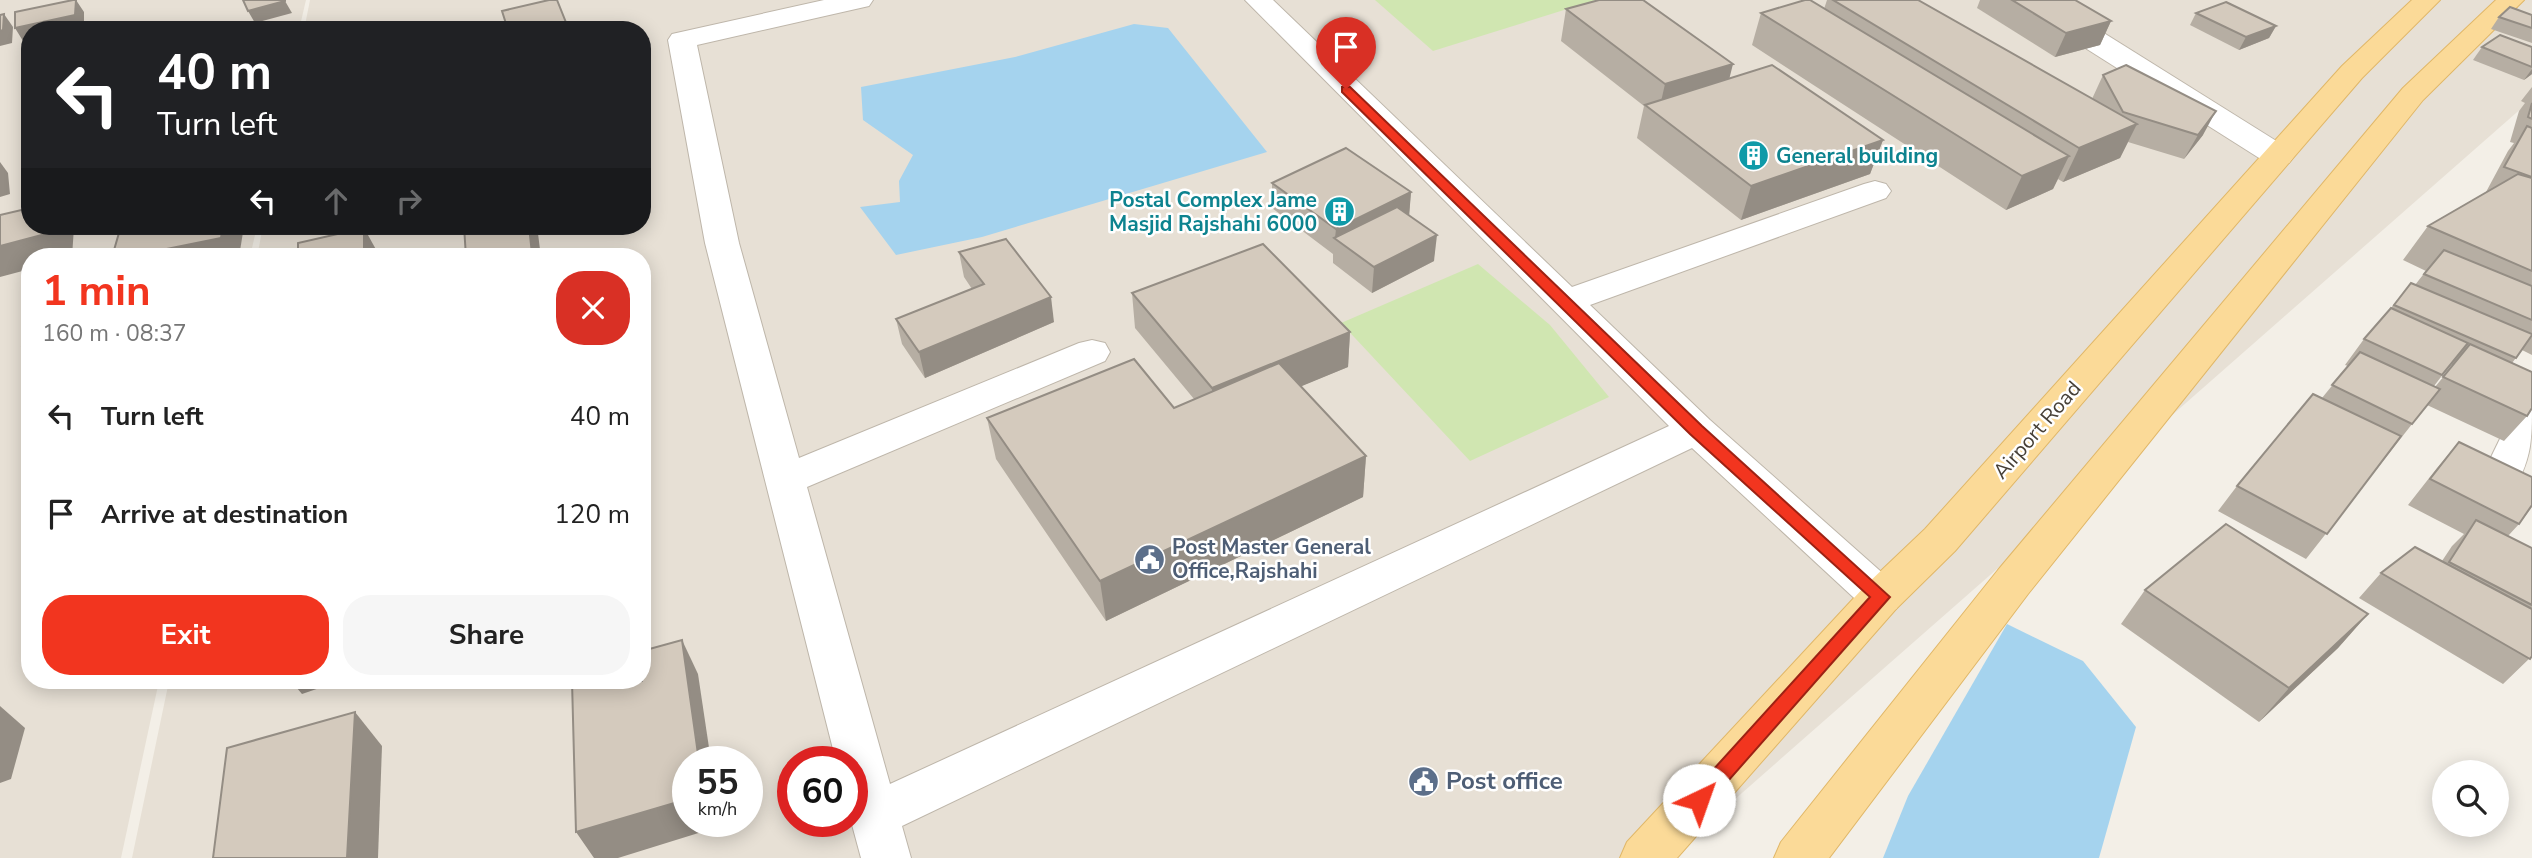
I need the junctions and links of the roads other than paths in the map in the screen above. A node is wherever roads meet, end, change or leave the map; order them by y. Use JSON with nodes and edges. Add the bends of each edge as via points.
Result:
{"nodes":[{"id":1,"x":860,"y":0,"type":"edge"},
{"id":2,"x":1258,"y":0,"type":"edge"},
{"id":3,"x":2034,"y":0,"type":"edge"},
{"id":4,"x":2427,"y":0,"type":"edge"},
{"id":5,"x":2511,"y":0,"type":"edge"},
{"id":6,"x":2278,"y":156,"type":"junction"},
{"id":7,"x":1875,"y":191,"type":"dead end"},
{"id":8,"x":1565,"y":302,"type":"junction"},
{"id":9,"x":1092,"y":352,"type":"dead end"},
{"id":10,"x":2532,"y":412,"type":"edge"},
{"id":11,"x":1696,"y":430,"type":"junction"},
{"id":12,"x":785,"y":480,"type":"junction"},
{"id":13,"x":2496,"y":488,"type":"edge"},
{"id":14,"x":1881,"y":597,"type":"junction"},
{"id":15,"x":874,"y":815,"type":"junction"},
{"id":16,"x":886,"y":858,"type":"edge"},
{"id":17,"x":1645,"y":858,"type":"edge"},
{"id":18,"x":1799,"y":858,"type":"edge"}],
"edges":[{"from":1,"to":12,"type":"street","via":[[682,40],[722,243]]},
{"from":2,"to":8,"type":"street"},
{"from":3,"to":6,"type":"street"},
{"from":4,"to":6,"type":"main road","name":"Airport Road","via":[[2351,72]]},
{"from":5,"to":18,"type":"main road","via":[[2413,93],[2013,582]]},
{"from":6,"to":14,"type":"main road","name":"Airport Road","via":[[1940,540]]},
{"from":7,"to":8,"type":"street"},
{"from":8,"to":11,"type":"street"},
{"from":9,"to":12,"type":"street"},
{"from":10,"to":13,"type":"street"},
{"from":11,"to":14,"type":"street"},
{"from":11,"to":15,"type":"street"},
{"from":12,"to":15,"type":"street"},
{"from":14,"to":17,"type":"main road","name":"Airport Road"},
{"from":15,"to":16,"type":"street"}]}
